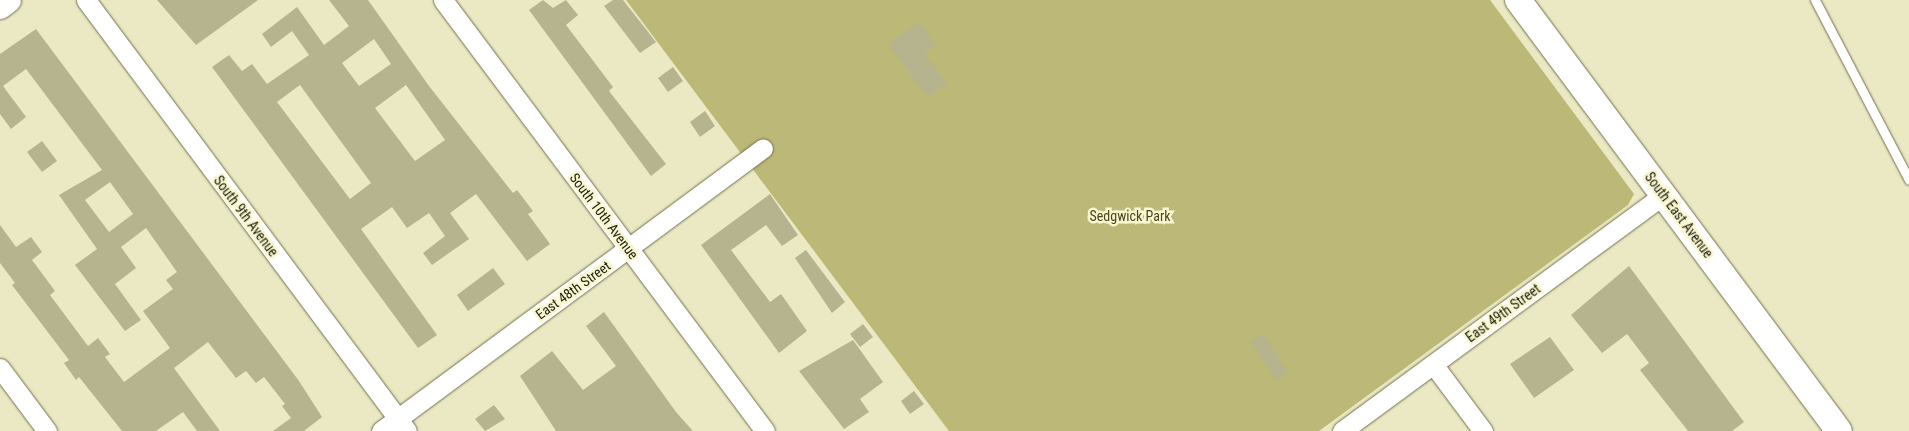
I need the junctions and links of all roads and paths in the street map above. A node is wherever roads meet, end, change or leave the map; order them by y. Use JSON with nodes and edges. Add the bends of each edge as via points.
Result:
{"nodes":[{"id":1,"x":8,"y":0,"type":"edge"},
{"id":2,"x":86,"y":0,"type":"edge"},
{"id":3,"x":443,"y":0,"type":"edge"},
{"id":4,"x":1518,"y":0,"type":"edge"},
{"id":5,"x":1815,"y":0,"type":"edge"},
{"id":6,"x":0,"y":6,"type":"edge"},
{"id":7,"x":763,"y":148,"type":"dead end"},
{"id":8,"x":1909,"y":180,"type":"edge"},
{"id":9,"x":1663,"y":195,"type":"junction"},
{"id":10,"x":628,"y":249,"type":"junction"},
{"id":11,"x":1433,"y":364,"type":"junction"},
{"id":12,"x":0,"y":368,"type":"edge"},
{"id":13,"x":403,"y":425,"type":"edge"},
{"id":14,"x":47,"y":431,"type":"edge"},
{"id":15,"x":381,"y":431,"type":"edge"},
{"id":16,"x":765,"y":431,"type":"edge"},
{"id":17,"x":1342,"y":431,"type":"edge"},
{"id":18,"x":1483,"y":431,"type":"edge"},
{"id":19,"x":1839,"y":431,"type":"edge"}],
"edges":[{"from":1,"to":6,"type":"main road"},
{"from":2,"to":13,"type":"street","name":"South 9th Avenue"},
{"from":3,"to":10,"type":"street","name":"South 10th Avenue"},
{"from":4,"to":9,"type":"main road","name":"South East Avenue"},
{"from":5,"to":8,"type":"lane"},
{"from":7,"to":10,"type":"street","name":"East 48th Street"},
{"from":9,"to":11,"type":"street","name":"East 49th Street"},
{"from":9,"to":19,"type":"main road","name":"South East Avenue"},
{"from":10,"to":13,"type":"street","name":"East 48th Street"},
{"from":10,"to":16,"type":"street","name":"South 10th Avenue"},
{"from":11,"to":17,"type":"street","name":"East 49th Street"},
{"from":11,"to":18,"type":"street"},
{"from":12,"to":14,"type":"street"},
{"from":13,"to":15,"type":"street","name":"East 48th Street"}]}
